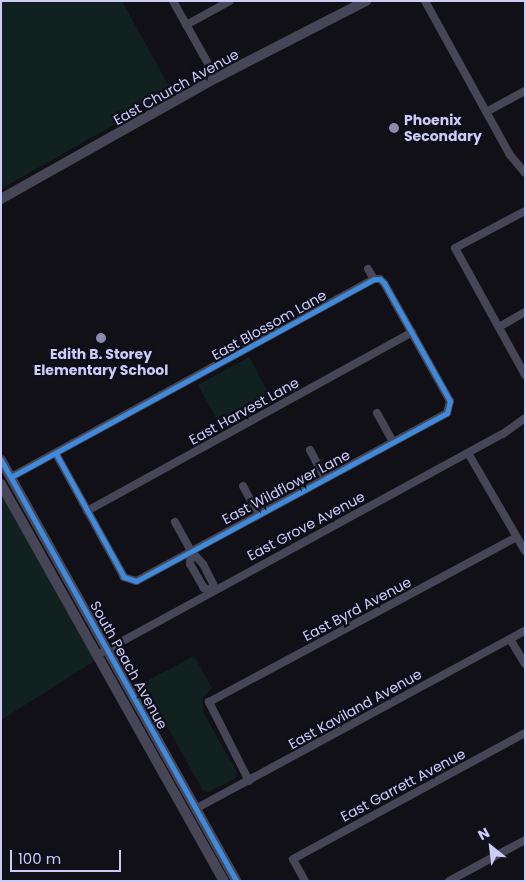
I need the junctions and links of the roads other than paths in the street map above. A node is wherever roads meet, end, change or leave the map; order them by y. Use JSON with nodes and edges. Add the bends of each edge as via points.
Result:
{"nodes":[{"id":1,"x":173,"y":1,"type":"edge"},
{"id":2,"x":230,"y":1,"type":"edge"},
{"id":3,"x":366,"y":1,"type":"edge"},
{"id":4,"x":425,"y":1,"type":"edge"},
{"id":5,"x":186,"y":25,"type":"junction"},
{"id":6,"x":216,"y":78,"type":"junction"},
{"id":7,"x":525,"y":91,"type":"edge"},
{"id":8,"x":486,"y":112,"type":"junction"},
{"id":9,"x":525,"y":174,"type":"edge"},
{"id":10,"x":1,"y":199,"type":"edge"},
{"id":11,"x":525,"y":211,"type":"edge"},
{"id":12,"x":368,"y":269,"type":"dead end"},
{"id":13,"x":377,"y":279,"type":"junction"},
{"id":14,"x":525,"y":312,"type":"edge"},
{"id":15,"x":499,"y":327,"type":"junction"},
{"id":16,"x":412,"y":332,"type":"junction"},
{"id":17,"x":525,"y":375,"type":"edge"},
{"id":18,"x":377,"y":413,"type":"dead end"},
{"id":19,"x":525,"y":418,"type":"edge"},
{"id":20,"x":393,"y":442,"type":"junction"},
{"id":21,"x":310,"y":450,"type":"dead end"},
{"id":22,"x":468,"y":453,"type":"junction"},
{"id":23,"x":56,"y":454,"type":"junction"},
{"id":24,"x":1,"y":460,"type":"edge"},
{"id":25,"x":11,"y":477,"type":"junction"},
{"id":26,"x":325,"y":478,"type":"junction"},
{"id":27,"x":1,"y":484,"type":"edge"},
{"id":28,"x":243,"y":486,"type":"dead end"},
{"id":29,"x":87,"y":511,"type":"junction"},
{"id":30,"x":258,"y":514,"type":"junction"},
{"id":31,"x":175,"y":522,"type":"dead end"},
{"id":32,"x":517,"y":537,"type":"junction"},
{"id":33,"x":190,"y":551,"type":"junction"},
{"id":34,"x":525,"y":551,"type":"edge"},
{"id":35,"x":207,"y":572,"type":"junction"},
{"id":36,"x":197,"y":577,"type":"junction"},
{"id":37,"x":212,"y":591,"type":"junction"},
{"id":38,"x":525,"y":631,"type":"edge"},
{"id":39,"x":510,"y":639,"type":"junction"},
{"id":40,"x":108,"y":650,"type":"junction"},
{"id":41,"x":98,"y":655,"type":"junction"},
{"id":42,"x":525,"y":664,"type":"edge"},
{"id":43,"x":525,"y":733,"type":"edge"},
{"id":44,"x":250,"y":781,"type":"junction"},
{"id":45,"x":197,"y":808,"type":"junction"},
{"id":46,"x":525,"y":840,"type":"edge"},
{"id":47,"x":224,"y":881,"type":"edge"},
{"id":48,"x":236,"y":881,"type":"edge"},
{"id":49,"x":305,"y":881,"type":"edge"},
{"id":50,"x":449,"y":881,"type":"edge"}],
"edges":[{"from":1,"to":5,"type":"street"},
{"from":2,"to":5,"type":"street"},
{"from":3,"to":6,"type":"street","name":"East Church Avenue"},
{"from":4,"to":8,"type":"street"},
{"from":5,"to":6,"type":"street"},
{"from":6,"to":10,"type":"street","name":"East Church Avenue"},
{"from":7,"to":8,"type":"street"},
{"from":8,"to":9,"type":"street","via":[[510,155]]},
{"from":11,"to":15,"type":"street","via":[[455,248]]},
{"from":12,"to":13,"type":"street"},
{"from":13,"to":16,"type":"street"},
{"from":13,"to":23,"type":"street","name":"East Blossom Lane"},
{"from":14,"to":15,"type":"street"},
{"from":15,"to":17,"type":"street"},
{"from":16,"to":20,"type":"street","name":"East Wildflower Lane","via":[[450,401],[450,408],[447,413]]},
{"from":16,"to":29,"type":"street","name":"East Harvest Lane"},
{"from":18,"to":20,"type":"street"},
{"from":19,"to":22,"type":"street","name":"East Grove Avenue"},
{"from":20,"to":26,"type":"street","name":"East Wildflower Lane"},
{"from":21,"to":26,"type":"street","name":"East Wildflower Lane"},
{"from":22,"to":32,"type":"street"},
{"from":22,"to":37,"type":"street","name":"East Grove Avenue"},
{"from":23,"to":25,"type":"street","name":"East Blossom Lane"},
{"from":23,"to":29,"type":"street"},
{"from":24,"to":25,"type":"street","name":"South Peach Avenue"},
{"from":25,"to":40,"type":"street","name":"South Peach Avenue"},
{"from":26,"to":30,"type":"street","name":"East Wildflower Lane"},
{"from":27,"to":41,"type":"street","name":"South Peach Avenue"},
{"from":28,"to":30,"type":"street","name":"East Wildflower Lane"},
{"from":29,"to":33,"type":"street","name":"East Wildflower Lane","via":[[124,577],[130,581]]},
{"from":30,"to":33,"type":"street","name":"East Wildflower Lane"},
{"from":31,"to":33,"type":"street"},
{"from":32,"to":34,"type":"street"},
{"from":32,"to":44,"type":"street","name":"East Byrd Avenue","via":[[209,702]]},
{"from":33,"to":35,"type":"street","via":[[200,559]]},
{"from":33,"to":36,"type":"street","via":[[190,564]]},
{"from":35,"to":36,"type":"street","via":[[200,572]]},
{"from":35,"to":37,"type":"street","via":[[213,584]]},
{"from":36,"to":37,"type":"street","via":[[204,588]]},
{"from":37,"to":40,"type":"street","name":"East Grove Avenue"},
{"from":38,"to":39,"type":"street","name":"East Kaviland Avenue"},
{"from":39,"to":42,"type":"street"},
{"from":39,"to":44,"type":"street","name":"East Kaviland Avenue"},
{"from":40,"to":41,"type":"street","name":"East Grove Avenue"},
{"from":40,"to":45,"type":"street","name":"South Peach Avenue"},
{"from":41,"to":47,"type":"street","name":"South Peach Avenue"},
{"from":43,"to":49,"type":"street","name":"East Garrett Avenue","via":[[293,859]]},
{"from":44,"to":45,"type":"street","name":"East Kaviland Avenue"},
{"from":45,"to":48,"type":"street","name":"South Peach Avenue"},
{"from":46,"to":50,"type":"street"}]}
